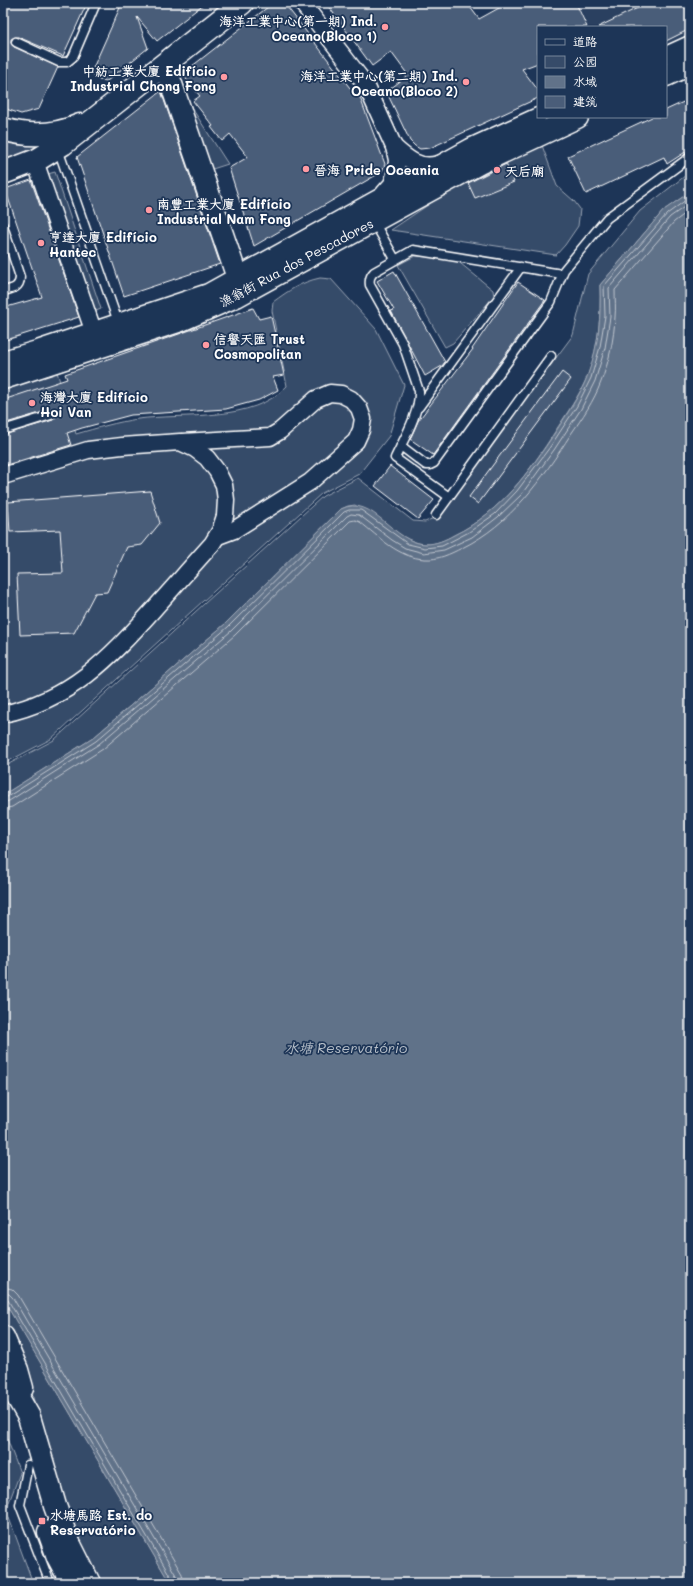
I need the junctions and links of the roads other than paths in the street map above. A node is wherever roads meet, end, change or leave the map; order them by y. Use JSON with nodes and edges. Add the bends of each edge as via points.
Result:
{"nodes":[{"id":1,"x":96,"y":3,"type":"edge"},
{"id":2,"x":242,"y":3,"type":"edge"},
{"id":3,"x":302,"y":3,"type":"edge"},
{"id":4,"x":16,"y":42,"type":"dead end"},
{"id":5,"x":690,"y":44,"type":"edge"},
{"id":6,"x":667,"y":56,"type":"edge"},
{"id":7,"x":690,"y":64,"type":"edge"},
{"id":8,"x":163,"y":66,"type":"junction"},
{"id":9,"x":667,"y":75,"type":"edge"},
{"id":10,"x":102,"y":113,"type":"junction"},
{"id":11,"x":537,"y":116,"type":"edge"},
{"id":12,"x":575,"y":118,"type":"edge"},
{"id":13,"x":3,"y":129,"type":"edge"},
{"id":14,"x":58,"y":147,"type":"junction"},
{"id":15,"x":394,"y":147,"type":"junction"},
{"id":16,"x":690,"y":157,"type":"edge"},
{"id":17,"x":35,"y":161,"type":"junction"},
{"id":18,"x":442,"y":163,"type":"junction"},
{"id":19,"x":3,"y":173,"type":"edge"},
{"id":20,"x":377,"y":199,"type":"junction"},
{"id":21,"x":373,"y":221,"type":"junction"},
{"id":22,"x":3,"y":226,"type":"edge"},
{"id":23,"x":395,"y":259,"type":"junction"},
{"id":24,"x":521,"y":267,"type":"junction"},
{"id":25,"x":562,"y":274,"type":"junction"},
{"id":26,"x":235,"y":277,"type":"junction"},
{"id":27,"x":3,"y":291,"type":"edge"},
{"id":28,"x":118,"y":322,"type":"junction"},
{"id":29,"x":93,"y":330,"type":"junction"},
{"id":30,"x":550,"y":356,"type":"dead end"},
{"id":31,"x":3,"y":359,"type":"edge"},
{"id":32,"x":3,"y":378,"type":"edge"},
{"id":33,"x":416,"y":381,"type":"junction"},
{"id":34,"x":435,"y":385,"type":"junction"},
{"id":35,"x":415,"y":413,"type":"junction"},
{"id":36,"x":51,"y":415,"type":"dead end"},
{"id":37,"x":3,"y":430,"type":"edge"},
{"id":38,"x":180,"y":442,"type":"junction"},
{"id":39,"x":401,"y":446,"type":"junction"},
{"id":40,"x":3,"y":476,"type":"edge"},
{"id":41,"x":449,"y":497,"type":"junction"},
{"id":42,"x":436,"y":515,"type":"dead end"},
{"id":43,"x":218,"y":536,"type":"junction"},
{"id":44,"x":3,"y":714,"type":"edge"},
{"id":45,"x":3,"y":1337,"type":"edge"},
{"id":46,"x":4,"y":1374,"type":"edge"},
{"id":47,"x":3,"y":1398,"type":"edge"},
{"id":48,"x":23,"y":1418,"type":"junction"},
{"id":49,"x":28,"y":1465,"type":"junction"},
{"id":50,"x":50,"y":1583,"type":"edge"},
{"id":51,"x":72,"y":1583,"type":"edge"},
{"id":52,"x":88,"y":1583,"type":"edge"}],
"edges":[{"from":1,"to":4,"type":"lane","via":[[72,57],[67,62],[59,62]]},
{"from":2,"to":8,"type":"main road"},
{"from":3,"to":15,"type":"street","via":[[366,85]]},
{"from":5,"to":6,"type":"street"},
{"from":7,"to":9,"type":"main road"},
{"from":8,"to":10,"type":"main road"},
{"from":8,"to":26,"type":"street"},
{"from":10,"to":13,"type":"main road","via":[[85,123],[59,132],[31,134]]},
{"from":10,"to":14,"type":"main road"},
{"from":11,"to":18,"type":"street","name":"漁翁街 Rua dos Pescadores","via":[[470,147]]},
{"from":12,"to":21,"type":"main road","name":"漁翁街 Rua dos Pescadores","via":[[479,163]]},
{"from":14,"to":17,"type":"main road"},
{"from":14,"to":28,"type":"lane"},
{"from":15,"to":18,"type":"street","via":[[416,164],[430,166]]},
{"from":15,"to":20,"type":"street","via":[[397,164],[394,178],[388,190]]},
{"from":16,"to":25,"type":"lane","via":[[607,218]]},
{"from":17,"to":19,"type":"main road"},
{"from":17,"to":29,"type":"street"},
{"from":18,"to":20,"type":"street","name":"漁翁街 Rua dos Pescadores"},
{"from":20,"to":26,"type":"street","name":"漁翁街 Rua dos Pescadores"},
{"from":21,"to":23,"type":"lane"},
{"from":21,"to":32,"type":"main road","name":"漁翁街 Rua dos Pescadores","via":[[213,307],[181,320]]},
{"from":22,"to":27,"type":"lane","via":[[20,280],[14,288]]},
{"from":23,"to":24,"type":"lane","via":[[413,250]]},
{"from":23,"to":33,"type":"lane","via":[[374,272],[369,281],[403,344]]},
{"from":24,"to":25,"type":"lane"},
{"from":24,"to":34,"type":"lane"},
{"from":25,"to":39,"type":"lane","via":[[550,302],[434,463],[426,465]]},
{"from":26,"to":28,"type":"street","name":"漁翁街 Rua dos Pescadores","via":[[197,296]]},
{"from":28,"to":29,"type":"street","name":"漁翁街 Rua dos Pescadores"},
{"from":29,"to":31,"type":"street","name":"漁翁街 Rua dos Pescadores"},
{"from":30,"to":41,"type":"lane"},
{"from":33,"to":34,"type":"lane","via":[[424,388],[432,388]]},
{"from":33,"to":35,"type":"lane","via":[[420,399]]},
{"from":34,"to":35,"type":"lane"},
{"from":35,"to":39,"type":"lane"},
{"from":36,"to":37,"type":"lane"},
{"from":38,"to":40,"type":"street","via":[[88,450]]},
{"from":38,"to":43,"type":"street","via":[[208,458],[222,480],[226,506]]},
{"from":38,"to":43,"type":"street","via":[[270,436],[280,431],[316,399],[330,393],[350,398],[361,412],[362,426],[358,439],[310,482],[234,530]]},
{"from":39,"to":41,"type":"lane","via":[[395,458]]},
{"from":41,"to":42,"type":"lane"},
{"from":43,"to":44,"type":"street","via":[[120,647],[94,671],[62,692]]},
{"from":45,"to":48,"type":"main road","via":[[17,1370]]},
{"from":46,"to":48,"type":"main road"},
{"from":47,"to":48,"type":"main road"},
{"from":48,"to":49,"type":"main road"},
{"from":48,"to":52,"type":"main road","via":[[67,1540]]},
{"from":49,"to":50,"type":"lane","via":[[20,1505]]},
{"from":49,"to":51,"type":"main road","via":[[58,1557]]}]}
